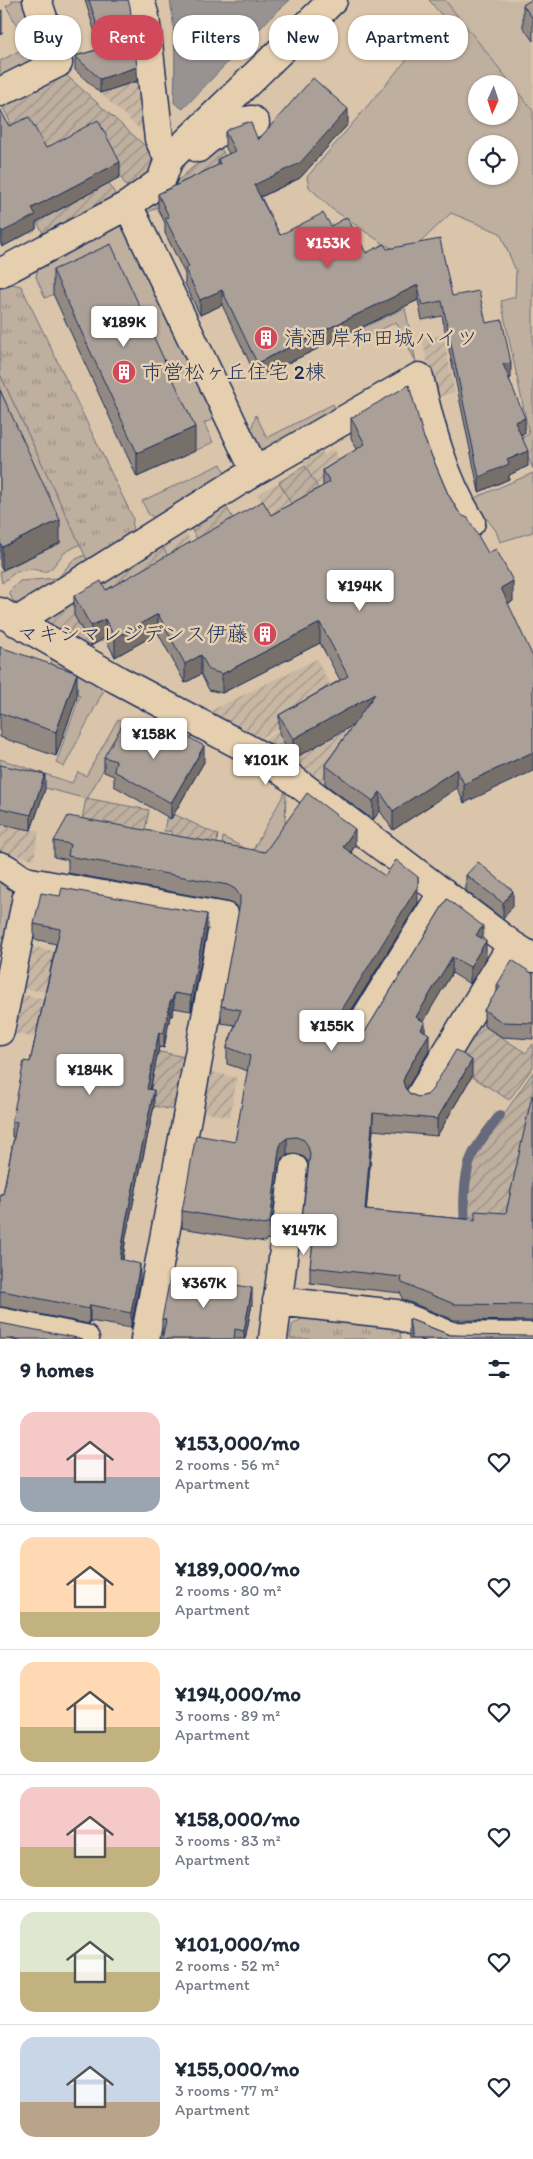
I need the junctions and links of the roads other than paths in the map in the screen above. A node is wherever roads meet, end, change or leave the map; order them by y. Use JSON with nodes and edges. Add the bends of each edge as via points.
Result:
{"nodes":[{"id":1,"x":37,"y":0,"type":"edge"},
{"id":2,"x":140,"y":0,"type":"edge"},
{"id":3,"x":333,"y":0,"type":"edge"},
{"id":4,"x":0,"y":92,"type":"edge"},
{"id":5,"x":255,"y":122,"type":"dead end"},
{"id":6,"x":165,"y":170,"type":"junction"},
{"id":7,"x":128,"y":205,"type":"junction"},
{"id":8,"x":0,"y":273,"type":"edge"},
{"id":9,"x":255,"y":471,"type":"junction"},
{"id":10,"x":471,"y":522,"type":"edge"},
{"id":11,"x":8,"y":617,"type":"edge"},
{"id":12,"x":0,"y":866,"type":"edge"},
{"id":13,"x":30,"y":882,"type":"junction"},
{"id":14,"x":443,"y":892,"type":"junction"},
{"id":15,"x":523,"y":952,"type":"edge"},
{"id":16,"x":0,"y":1031,"type":"edge"},
{"id":17,"x":352,"y":1040,"type":"edge"},
{"id":18,"x":419,"y":1098,"type":"edge"},
{"id":19,"x":294,"y":1169,"type":"dead end"},
{"id":20,"x":277,"y":1300,"type":"junction"},
{"id":21,"x":0,"y":1322,"type":"edge"},
{"id":22,"x":452,"y":1337,"type":"edge"},
{"id":23,"x":533,"y":1337,"type":"edge"},
{"id":24,"x":85,"y":1339,"type":"edge"},
{"id":25,"x":145,"y":1339,"type":"edge"},
{"id":26,"x":273,"y":1339,"type":"edge"}],
"edges":[{"from":1,"to":4,"type":"street","via":[[58,63]]},
{"from":2,"to":6,"type":"street"},
{"from":3,"to":6,"type":"street"},
{"from":5,"to":6,"type":"street","via":[[241,121],[209,138]]},
{"from":6,"to":7,"type":"street"},
{"from":7,"to":8,"type":"street"},
{"from":7,"to":9,"type":"street"},
{"from":9,"to":10,"type":"street","via":[[419,377],[446,470]]},
{"from":9,"to":11,"type":"street"},
{"from":11,"to":14,"type":"street","via":[[265,758]]},
{"from":12,"to":13,"type":"street"},
{"from":13,"to":16,"type":"street"},
{"from":13,"to":25,"type":"street","via":[[225,917]]},
{"from":14,"to":15,"type":"street"},
{"from":14,"to":17,"type":"street"},
{"from":15,"to":18,"type":"street"},
{"from":19,"to":20,"type":"street"},
{"from":20,"to":22,"type":"street","via":[[396,1314]]},
{"from":20,"to":26,"type":"street"},
{"from":21,"to":24,"type":"street"},
{"from":22,"to":23,"type":"street"}]}
